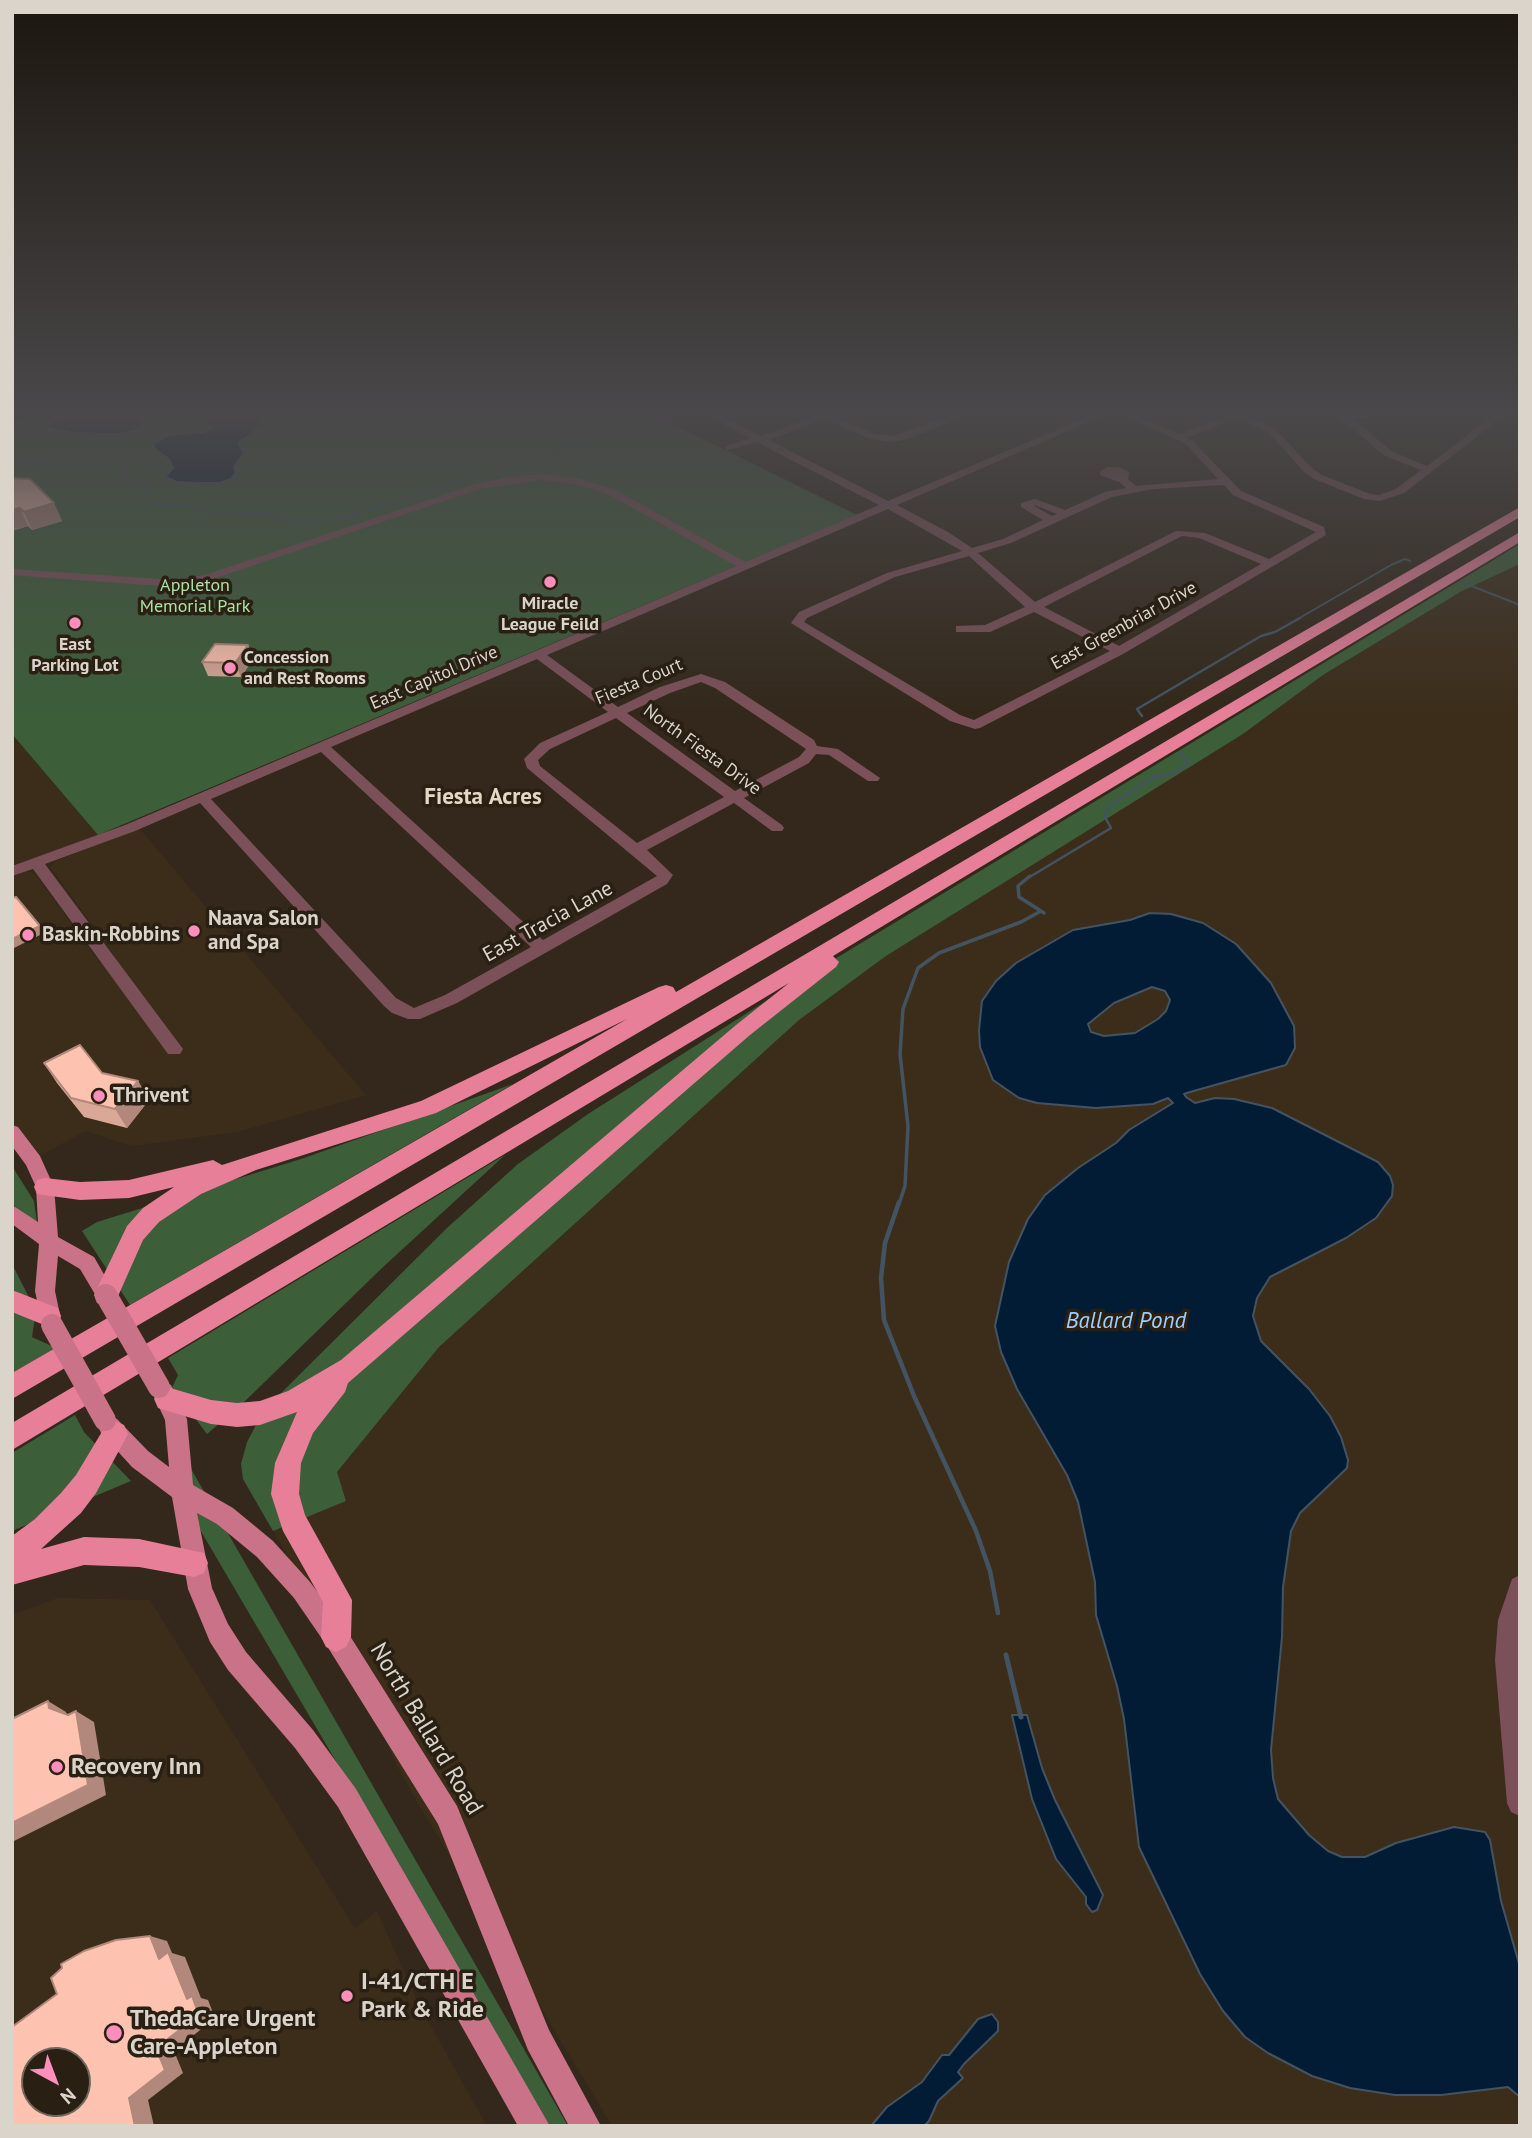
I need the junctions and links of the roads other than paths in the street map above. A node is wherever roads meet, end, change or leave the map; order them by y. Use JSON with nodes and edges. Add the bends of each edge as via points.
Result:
{"nodes":[{"id":1,"x":395,"y":515,"type":"edge"},
{"id":2,"x":413,"y":515,"type":"edge"},
{"id":3,"x":636,"y":515,"type":"edge"},
{"id":4,"x":647,"y":515,"type":"edge"},
{"id":5,"x":863,"y":515,"type":"edge"},
{"id":6,"x":906,"y":515,"type":"edge"},
{"id":7,"x":1041,"y":515,"type":"edge"},
{"id":8,"x":1064,"y":515,"type":"edge"},
{"id":9,"x":1284,"y":515,"type":"edge"},
{"id":10,"x":1513,"y":515,"type":"edge"},
{"id":11,"x":1052,"y":521,"type":"junction"},
{"id":12,"x":1520,"y":536,"type":"edge"},
{"id":13,"x":971,"y":552,"type":"junction"},
{"id":14,"x":1271,"y":564,"type":"junction"},
{"id":15,"x":738,"y":569,"type":"junction"},
{"id":16,"x":12,"y":572,"type":"edge"},
{"id":17,"x":12,"y":579,"type":"edge"},
{"id":18,"x":1033,"y":608,"type":"junction"},
{"id":19,"x":960,"y":629,"type":"dead end"},
{"id":20,"x":1119,"y":652,"type":"junction"},
{"id":21,"x":537,"y":654,"type":"junction"},
{"id":22,"x":617,"y":712,"type":"junction"},
{"id":23,"x":322,"y":746,"type":"junction"},
{"id":24,"x":813,"y":749,"type":"junction"},
{"id":25,"x":873,"y":778,"type":"dead end"},
{"id":26,"x":202,"y":797,"type":"junction"},
{"id":27,"x":733,"y":798,"type":"junction"},
{"id":28,"x":777,"y":828,"type":"dead end"},
{"id":29,"x":637,"y":849,"type":"junction"},
{"id":30,"x":36,"y":863,"type":"junction"},
{"id":31,"x":12,"y":871,"type":"edge"},
{"id":32,"x":923,"y":893,"type":"junction"},
{"id":33,"x":800,"y":928,"type":"junction"},
{"id":34,"x":542,"y":948,"type":"junction"},
{"id":35,"x":174,"y":1049,"type":"dead end"},
{"id":36,"x":12,"y":1132,"type":"edge"},
{"id":37,"x":249,"y":1163,"type":"junction"},
{"id":38,"x":45,"y":1187,"type":"junction"},
{"id":39,"x":12,"y":1213,"type":"edge"},
{"id":40,"x":49,"y":1241,"type":"junction"},
{"id":41,"x":106,"y":1295,"type":"junction"},
{"id":42,"x":12,"y":1301,"type":"edge"},
{"id":43,"x":51,"y":1321,"type":"junction"},
{"id":44,"x":350,"y":1368,"type":"junction"},
{"id":45,"x":12,"y":1387,"type":"edge"},
{"id":46,"x":163,"y":1393,"type":"junction"},
{"id":47,"x":110,"y":1427,"type":"junction"},
{"id":48,"x":12,"y":1438,"type":"edge"},
{"id":49,"x":182,"y":1491,"type":"junction"},
{"id":50,"x":12,"y":1553,"type":"edge"},
{"id":51,"x":194,"y":1563,"type":"junction"},
{"id":52,"x":12,"y":1571,"type":"edge"},
{"id":53,"x":1520,"y":1587,"type":"edge"},
{"id":54,"x":337,"y":1637,"type":"junction"},
{"id":55,"x":1520,"y":1803,"type":"edge"},
{"id":56,"x":534,"y":2126,"type":"edge"},
{"id":57,"x":586,"y":2126,"type":"edge"}],
"edges":[{"from":1,"to":16,"type":"street","via":[[207,578],[166,583]]},
{"from":2,"to":17,"type":"street","via":[[206,585],[156,589]]},
{"from":3,"to":15,"type":"street"},
{"from":4,"to":15,"type":"street"},
{"from":5,"to":15,"type":"street","name":"East Capitol Drive"},
{"from":6,"to":13,"type":"street"},
{"from":7,"to":11,"type":"street"},
{"from":8,"to":11,"type":"street"},
{"from":9,"to":14,"type":"street","name":"East Greenbriar Drive","via":[[1323,532]]},
{"from":10,"to":33,"type":"highway"},
{"from":11,"to":13,"type":"street"},
{"from":12,"to":32,"type":"highway"},
{"from":13,"to":18,"type":"street"},
{"from":13,"to":20,"type":"street","name":"East Greenbriar Drive","via":[[891,575],[797,621],[955,718],[975,725]]},
{"from":14,"to":18,"type":"street","via":[[1201,534],[1180,533]]},
{"from":14,"to":20,"type":"street","name":"East Greenbriar Drive"},
{"from":15,"to":21,"type":"street","name":"East Capitol Drive"},
{"from":18,"to":19,"type":"street","via":[[986,629]]},
{"from":18,"to":20,"type":"street"},
{"from":21,"to":22,"type":"street","name":"North Fiesta Drive"},
{"from":21,"to":23,"type":"street","name":"East Capitol Drive"},
{"from":22,"to":24,"type":"street","name":"Fiesta Court","via":[[687,681],[708,679]]},
{"from":22,"to":27,"type":"street","name":"North Fiesta Drive"},
{"from":22,"to":29,"type":"street","name":"Fiesta Court","via":[[545,746],[534,753],[532,763]]},
{"from":23,"to":26,"type":"street","name":"East Capitol Drive"},
{"from":23,"to":34,"type":"street"},
{"from":24,"to":25,"type":"street","name":"Fiesta Court","via":[[833,752]]},
{"from":24,"to":27,"type":"street","via":[[804,760]]},
{"from":26,"to":30,"type":"street","name":"East Capitol Drive"},
{"from":26,"to":34,"type":"street","name":"East Tracia Lane","via":[[398,1009],[421,1014]]},
{"from":27,"to":28,"type":"street","name":"North Fiesta Drive"},
{"from":27,"to":29,"type":"street"},
{"from":29,"to":34,"type":"street","name":"East Tracia Lane","via":[[663,871],[663,880]]},
{"from":30,"to":31,"type":"street","name":"East Capitol Drive"},
{"from":30,"to":35,"type":"street"},
{"from":32,"to":44,"type":"highway","via":[[905,912],[835,957],[743,1030]]},
{"from":32,"to":48,"type":"highway"},
{"from":33,"to":37,"type":"highway","via":[[428,1107]]},
{"from":33,"to":45,"type":"highway"},
{"from":36,"to":38,"type":"main road","name":"North Ballard Road"},
{"from":37,"to":38,"type":"highway","via":[[128,1189]]},
{"from":37,"to":41,"type":"highway","via":[[193,1187],[151,1215],[127,1246]]},
{"from":38,"to":40,"type":"main road","name":"North Ballard Road"},
{"from":39,"to":40,"type":"main road"},
{"from":40,"to":41,"type":"main road","via":[[87,1263]]},
{"from":40,"to":43,"type":"main road","name":"North Ballard Road","via":[[45,1291]]},
{"from":41,"to":46,"type":"main road","bridge":true},
{"from":42,"to":43,"type":"highway"},
{"from":43,"to":47,"type":"main road","name":"North Ballard Road","bridge":true},
{"from":44,"to":46,"type":"highway","via":[[295,1401],[260,1413],[211,1412]]},
{"from":44,"to":54,"type":"highway","via":[[304,1424],[288,1463],[285,1494],[293,1521],[338,1600]]},
{"from":46,"to":49,"type":"main road","via":[[176,1419]]},
{"from":47,"to":49,"type":"main road","name":"North Ballard Road","via":[[140,1459]]},
{"from":47,"to":50,"type":"highway","via":[[71,1503]]},
{"from":49,"to":51,"type":"main road"},
{"from":49,"to":54,"type":"main road","name":"North Ballard Road","via":[[225,1516],[265,1549]]},
{"from":51,"to":52,"type":"highway","via":[[139,1553],[84,1551]]},
{"from":51,"to":56,"type":"main road","via":[[219,1633],[347,1798]]},
{"from":53,"to":55,"type":"street","via":[[1510,1620],[1507,1660]]},
{"from":54,"to":57,"type":"main road","name":"North Ballard Road","via":[[447,1815],[538,2040]]}]}
